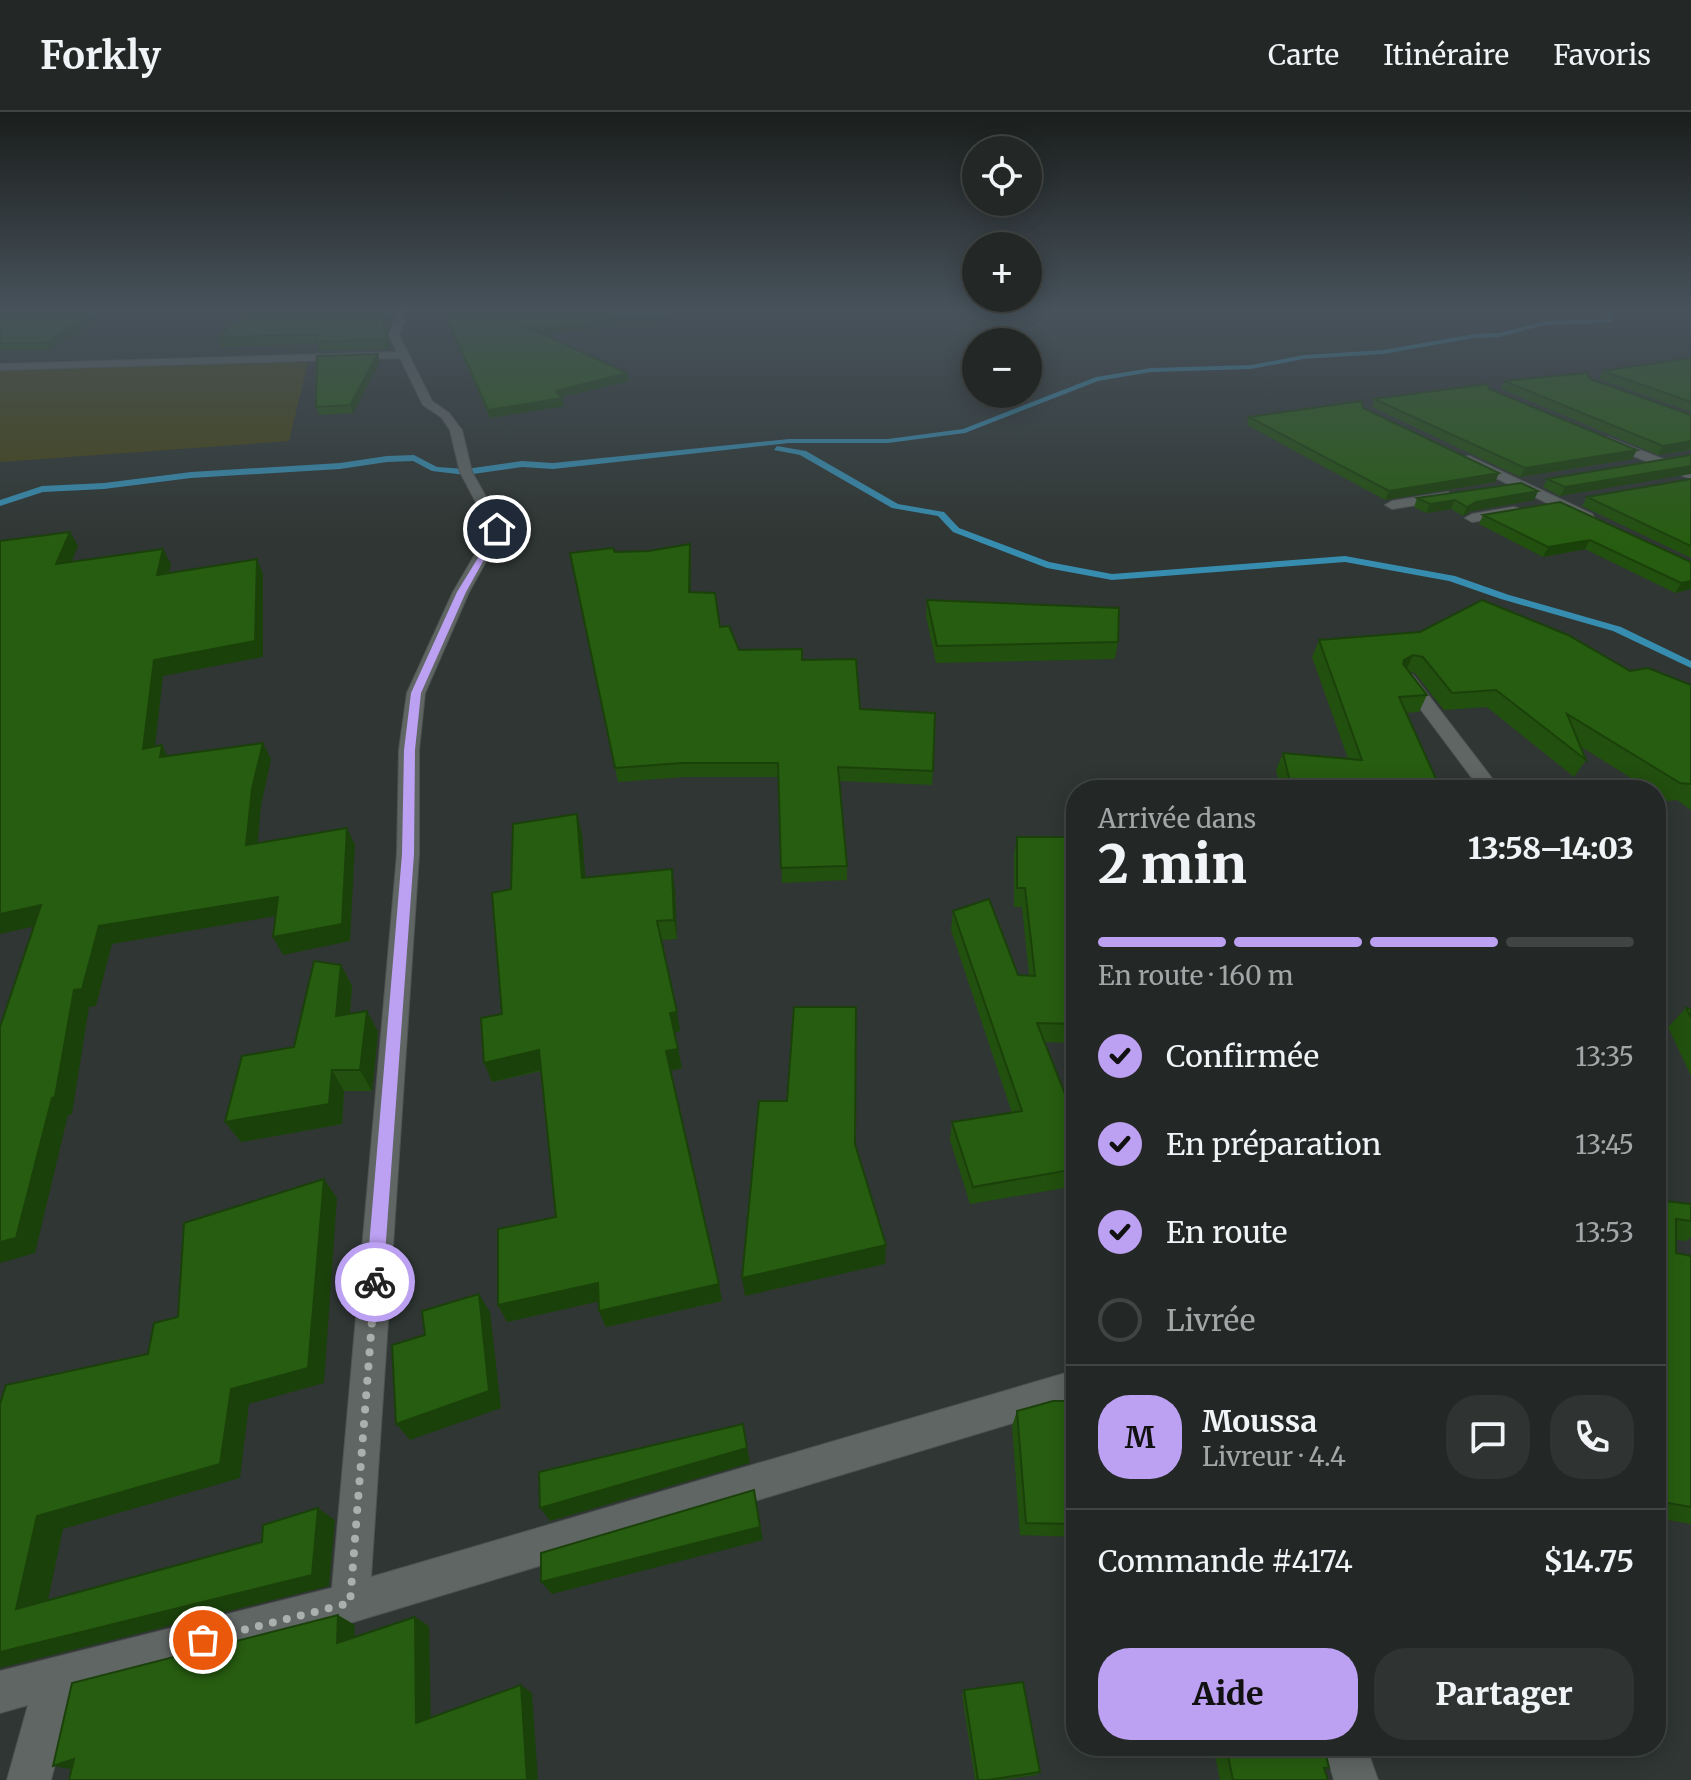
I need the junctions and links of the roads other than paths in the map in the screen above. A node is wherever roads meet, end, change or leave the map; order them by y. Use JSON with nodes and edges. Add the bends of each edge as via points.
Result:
{"nodes":[{"id":1,"x":419,"y":387,"type":"edge"},
{"id":2,"x":1588,"y":433,"type":"edge"},
{"id":3,"x":1450,"y":451,"type":"edge"},
{"id":4,"x":1691,"y":456,"type":"edge"},
{"id":5,"x":1658,"y":462,"type":"junction"},
{"id":6,"x":1627,"y":467,"type":"edge"},
{"id":7,"x":1551,"y":479,"type":"edge"},
{"id":8,"x":1686,"y":479,"type":"edge"},
{"id":9,"x":1520,"y":484,"type":"junction"},
{"id":10,"x":1492,"y":489,"type":"edge"},
{"id":11,"x":1463,"y":494,"type":"edge"},
{"id":12,"x":1588,"y":498,"type":"edge"},
{"id":13,"x":1558,"y":503,"type":"junction"},
{"id":14,"x":1392,"y":505,"type":"edge"},
{"id":15,"x":1472,"y":518,"type":"edge"},
{"id":16,"x":1598,"y":522,"type":"edge"},
{"id":17,"x":1407,"y":679,"type":"edge"},
{"id":18,"x":1483,"y":780,"type":"edge"},
{"id":19,"x":1066,"y":1390,"type":"edge"},
{"id":20,"x":350,"y":1603,"type":"junction"},
{"id":21,"x":57,"y":1677,"type":"junction"},
{"id":22,"x":0,"y":1692,"type":"edge"},
{"id":23,"x":1348,"y":1756,"type":"edge"},
{"id":24,"x":29,"y":1780,"type":"edge"},
{"id":25,"x":1356,"y":1780,"type":"edge"}],
"edges":[{"from":1,"to":20,"type":"street","via":[[427,403],[456,430],[466,472],[497,529],[461,592],[416,693]]},
{"from":2,"to":5,"type":"street"},
{"from":3,"to":9,"type":"street"},
{"from":4,"to":5,"type":"street"},
{"from":5,"to":6,"type":"street"},
{"from":5,"to":8,"type":"street"},
{"from":7,"to":9,"type":"street"},
{"from":9,"to":10,"type":"street"},
{"from":9,"to":13,"type":"street"},
{"from":11,"to":14,"type":"street"},
{"from":12,"to":13,"type":"street"},
{"from":13,"to":15,"type":"street"},
{"from":13,"to":16,"type":"street"},
{"from":17,"to":18,"type":"street"},
{"from":19,"to":20,"type":"street"},
{"from":20,"to":21,"type":"street"},
{"from":21,"to":22,"type":"street"},
{"from":21,"to":24,"type":"street"},
{"from":23,"to":25,"type":"street"}]}
